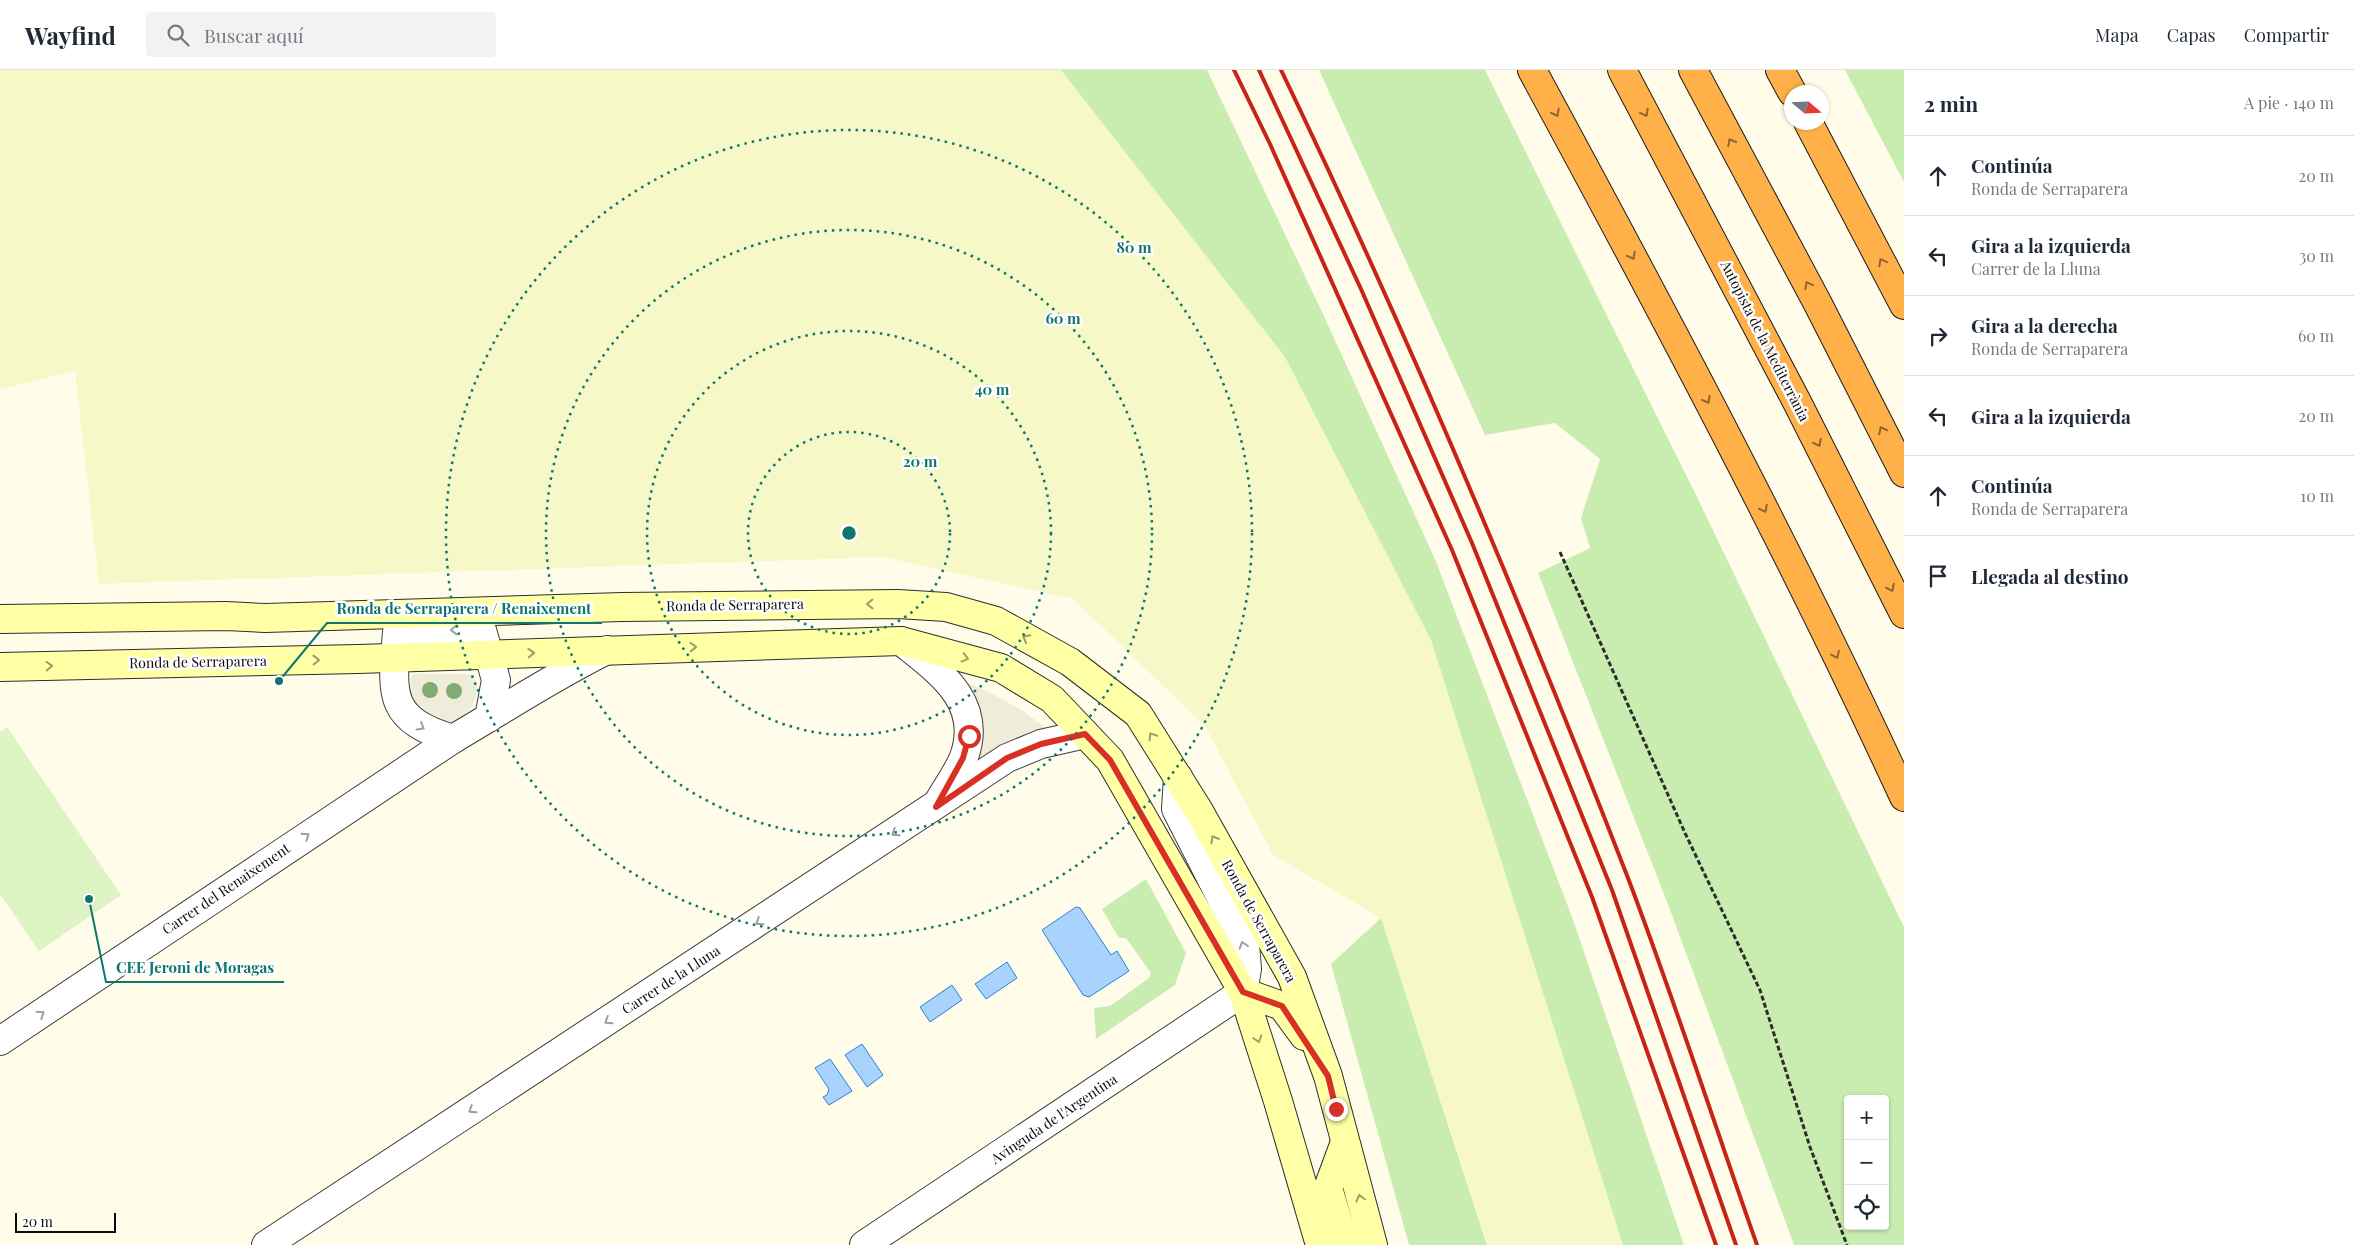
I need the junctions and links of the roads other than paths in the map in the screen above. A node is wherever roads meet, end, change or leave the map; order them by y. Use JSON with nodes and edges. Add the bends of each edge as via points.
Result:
{"nodes":[{"id":1,"x":1532,"y":70,"type":"edge"},
{"id":2,"x":1622,"y":70,"type":"edge"},
{"id":3,"x":1693,"y":70,"type":"edge"},
{"id":4,"x":1780,"y":70,"type":"edge"},
{"id":5,"x":1788,"y":85,"type":"edge"},
{"id":6,"x":1812,"y":130,"type":"edge"},
{"id":7,"x":1904,"y":305,"type":"edge"},
{"id":8,"x":1904,"y":474,"type":"edge"},
{"id":9,"x":622,"y":607,"type":"junction"},
{"id":10,"x":0,"y":611,"type":"edge"},
{"id":11,"x":1904,"y":614,"type":"edge"},
{"id":12,"x":226,"y":616,"type":"junction"},
{"id":13,"x":265,"y":618,"type":"junction"},
{"id":14,"x":0,"y":619,"type":"edge"},
{"id":15,"x":482,"y":630,"type":"junction"},
{"id":16,"x":901,"y":641,"type":"junction"},
{"id":17,"x":396,"y":644,"type":"junction"},
{"id":18,"x":608,"y":650,"type":"junction"},
{"id":19,"x":490,"y":655,"type":"junction"},
{"id":20,"x":0,"y":667,"type":"edge"},
{"id":21,"x":489,"y":718,"type":"junction"},
{"id":22,"x":1085,"y":734,"type":"junction"},
{"id":23,"x":454,"y":739,"type":"junction"},
{"id":24,"x":1178,"y":778,"type":"junction"},
{"id":25,"x":1904,"y":797,"type":"edge"},
{"id":26,"x":936,"y":807,"type":"junction"},
{"id":27,"x":1243,"y":992,"type":"junction"},
{"id":28,"x":0,"y":1041,"type":"edge"},
{"id":29,"x":1328,"y":1076,"type":"junction"},
{"id":30,"x":1345,"y":1142,"type":"junction"},
{"id":31,"x":266,"y":1245,"type":"edge"},
{"id":32,"x":864,"y":1245,"type":"edge"},
{"id":33,"x":1320,"y":1245,"type":"edge"},
{"id":34,"x":1345,"y":1245,"type":"edge"},
{"id":35,"x":1373,"y":1245,"type":"edge"}],
"edges":[{"from":1,"to":25,"type":"highway","one_way":true,"via":[[1742,466]]},
{"from":2,"to":11,"type":"highway","name":"Autopista de la Mediterrània","one_way":true},
{"from":8,"to":3,"type":"highway","one_way":true},
{"from":4,"to":5,"type":"highway"},
{"from":7,"to":6,"type":"highway","one_way":true},
{"from":9,"to":13,"type":"street","name":"Ronda de Serraparera"},
{"from":9,"to":15,"type":"street","via":[[587,625]]},
{"from":24,"to":9,"type":"street","name":"Ronda de Serraparera","one_way":true,"via":[[1138,714],[1070,662],[996,621],[946,607],[898,604]]},
{"from":10,"to":12,"type":"street","name":"Ronda de Serraparera","via":[[200,604]]},
{"from":12,"to":13,"type":"street","name":"Ronda de Serraparera"},
{"from":12,"to":14,"type":"street","name":"Ronda de Serraparera"},
{"from":13,"to":17,"type":"street"},
{"from":15,"to":17,"type":"street","name":"Ronda de Serraparera","one_way":true},
{"from":15,"to":19,"type":"street"},
{"from":18,"to":16,"type":"street","name":"Ronda de Serraparera","one_way":true},
{"from":16,"to":22,"type":"street","name":"Ronda de Serraparera","one_way":true,"via":[[1001,668],[1052,699]]},
{"from":16,"to":26,"type":"street","via":[[946,677],[960,697],[964,711],[969,736],[963,758]]},
{"from":17,"to":19,"type":"street","name":"Ronda de Serraparera"},
{"from":20,"to":17,"type":"street","name":"Ronda de Serraparera","one_way":true},
{"from":17,"to":23,"type":"street","one_way":true,"via":[[394,686],[399,707],[430,732]]},
{"from":19,"to":18,"type":"street","name":"Ronda de Serraparera","one_way":true},
{"from":18,"to":21,"type":"street","via":[[572,667]]},
{"from":19,"to":21,"type":"street","via":[[496,680]]},
{"from":21,"to":23,"type":"street"},
{"from":22,"to":26,"type":"street","name":"Carrer de la Lluna","via":[[1041,744],[1007,758]]},
{"from":22,"to":27,"type":"street","name":"Ronda de Serraparera","via":[[1110,760]]},
{"from":28,"to":23,"type":"street","name":"Carrer del Renaixement","one_way":true},
{"from":27,"to":24,"type":"street","name":"Ronda de Serraparera","one_way":true,"via":[[1247,969],[1245,945],[1176,809]]},
{"from":29,"to":24,"type":"street","name":"Ronda de Serraparera","one_way":true,"via":[[1292,977]]},
{"from":26,"to":31,"type":"street","name":"Carrer de la Lluna","one_way":true},
{"from":27,"to":29,"type":"street","via":[[1282,1006]]},
{"from":27,"to":32,"type":"street","name":"Avinguda de l'Argentina"},
{"from":27,"to":33,"type":"street","name":"Ronda de Serraparera","one_way":true},
{"from":29,"to":30,"type":"street","name":"Ronda de Serraparera"},
{"from":30,"to":34,"type":"street","via":[[1328,1188]]},
{"from":35,"to":30,"type":"street","name":"Ronda de Serraparera","one_way":true}]}
